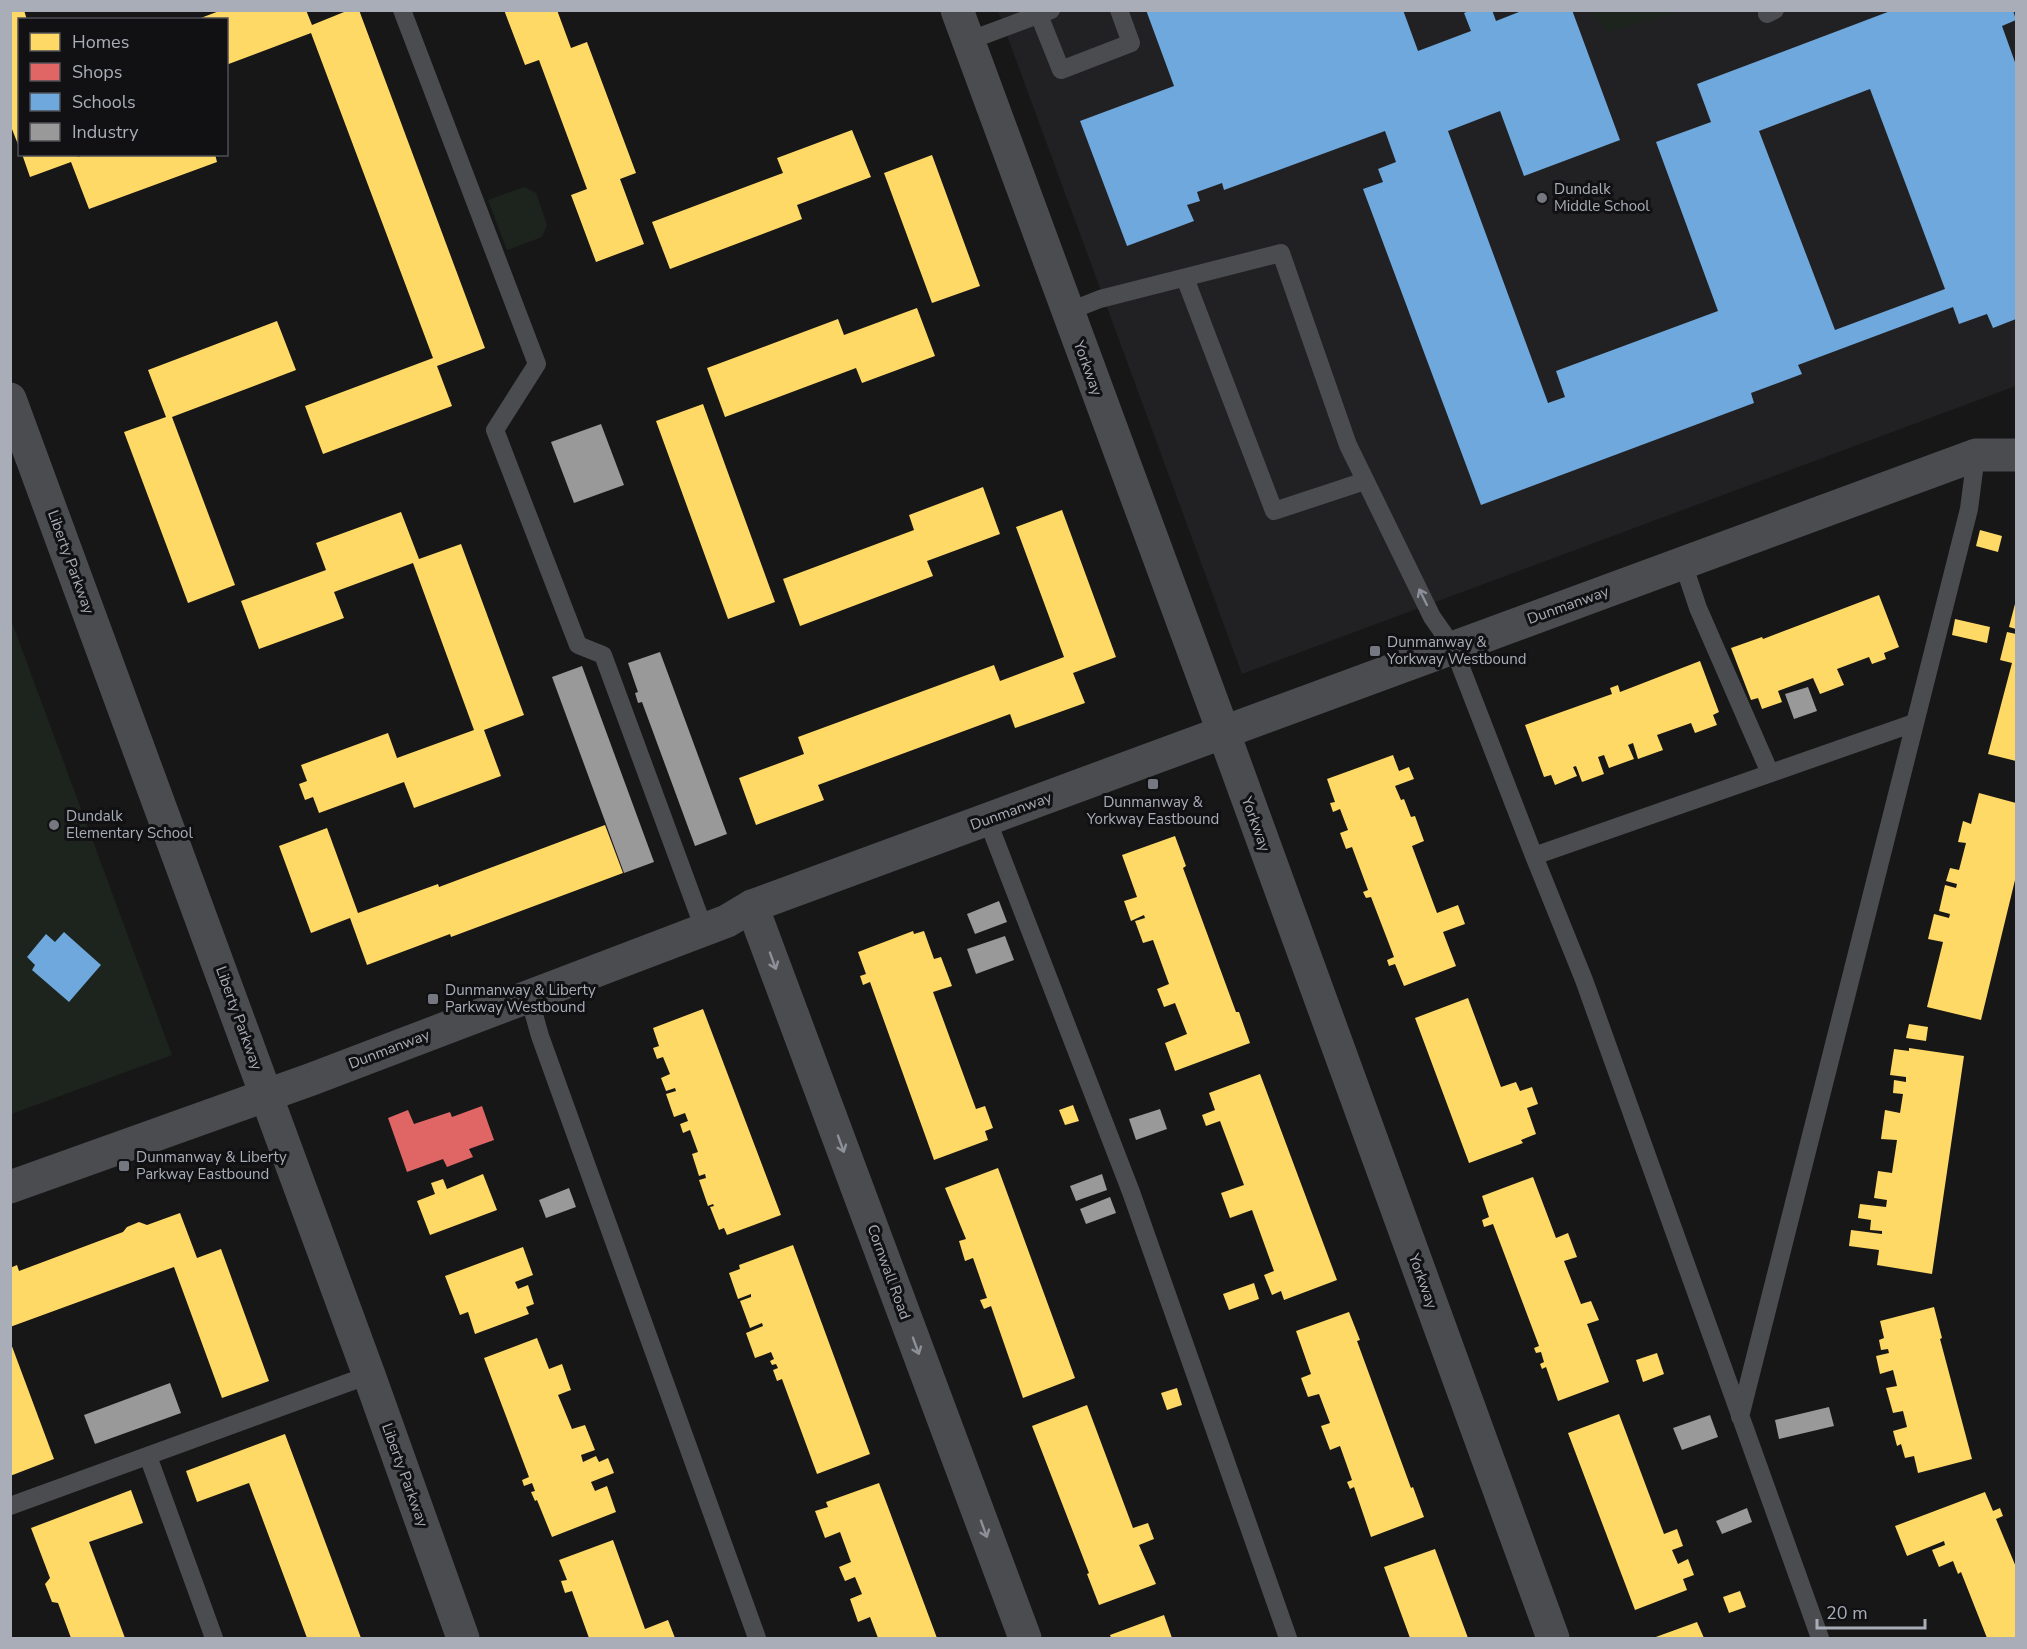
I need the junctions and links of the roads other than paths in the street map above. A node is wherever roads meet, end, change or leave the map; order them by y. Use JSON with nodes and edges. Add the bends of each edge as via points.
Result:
{"nodes":[{"id":1,"x":402,"y":10,"type":"edge"},
{"id":2,"x":957,"y":10,"type":"edge"},
{"id":3,"x":1119,"y":10,"type":"edge"},
{"id":4,"x":1045,"y":13,"type":"edge"},
{"id":5,"x":968,"y":41,"type":"junction"},
{"id":6,"x":1185,"y":278,"type":"junction"},
{"id":7,"x":1067,"y":312,"type":"junction"},
{"id":8,"x":10,"y":399,"type":"edge"},
{"id":9,"x":2016,"y":433,"type":"edge"},
{"id":10,"x":1976,"y":455,"type":"junction"},
{"id":11,"x":2016,"y":455,"type":"edge"},
{"id":12,"x":1365,"y":481,"type":"junction"},
{"id":13,"x":1683,"y":563,"type":"junction"},
{"id":14,"x":1453,"y":647,"type":"junction"},
{"id":15,"x":1914,"y":723,"type":"junction"},
{"id":16,"x":1223,"y":732,"type":"junction"},
{"id":17,"x":1770,"y":773,"type":"junction"},
{"id":18,"x":987,"y":819,"type":"junction"},
{"id":19,"x":1534,"y":856,"type":"junction"},
{"id":20,"x":752,"y":906,"type":"junction"},
{"id":21,"x":704,"y":929,"type":"junction"},
{"id":22,"x":530,"y":997,"type":"junction"},
{"id":23,"x":267,"y":1094,"type":"junction"},
{"id":24,"x":10,"y":1187,"type":"edge"},
{"id":25,"x":369,"y":1375,"type":"junction"},
{"id":26,"x":1740,"y":1417,"type":"junction"},
{"id":27,"x":148,"y":1456,"type":"junction"},
{"id":28,"x":10,"y":1506,"type":"edge"},
{"id":29,"x":214,"y":1638,"type":"edge"},
{"id":30,"x":463,"y":1638,"type":"edge"},
{"id":31,"x":757,"y":1638,"type":"edge"},
{"id":32,"x":1025,"y":1638,"type":"edge"},
{"id":33,"x":1288,"y":1638,"type":"edge"},
{"id":34,"x":1553,"y":1638,"type":"edge"},
{"id":35,"x":1820,"y":1638,"type":"edge"}],
"edges":[{"from":1,"to":21,"type":"lane","via":[[537,364],[495,430],[578,645],[603,655]]},
{"from":2,"to":5,"type":"street","name":"Yorkway"},
{"from":3,"to":4,"type":"lane","via":[[1131,43],[1061,70]]},
{"from":4,"to":5,"type":"lane"},
{"from":5,"to":7,"type":"street","name":"Yorkway"},
{"from":6,"to":7,"type":"lane","via":[[1100,299]]},
{"from":6,"to":12,"type":"lane","via":[[1281,253],[1348,445]]},
{"from":6,"to":12,"type":"lane","via":[[1274,511]]},
{"from":7,"to":16,"type":"street","name":"Yorkway"},
{"from":8,"to":23,"type":"street","name":"Liberty Parkway"},
{"from":9,"to":10,"type":"street","via":[[1994,441]]},
{"from":10,"to":11,"type":"street","name":"Dunmanway"},
{"from":10,"to":13,"type":"street","name":"Dunmanway"},
{"from":10,"to":15,"type":"lane","via":[[1969,509]]},
{"from":14,"to":12,"type":"lane","one_way":true,"via":[[1432,617]]},
{"from":13,"to":14,"type":"street","name":"Dunmanway"},
{"from":13,"to":17,"type":"lane","via":[[1698,608]]},
{"from":14,"to":16,"type":"street","name":"Dunmanway"},
{"from":14,"to":19,"type":"lane"},
{"from":15,"to":17,"type":"lane"},
{"from":15,"to":26,"type":"lane"},
{"from":16,"to":18,"type":"street","name":"Dunmanway"},
{"from":16,"to":34,"type":"street","name":"Yorkway"},
{"from":17,"to":19,"type":"lane"},
{"from":18,"to":20,"type":"street","name":"Dunmanway"},
{"from":18,"to":33,"type":"lane","via":[[1131,1192]]},
{"from":19,"to":26,"type":"lane","via":[[1584,980]]},
{"from":20,"to":21,"type":"street","name":"Dunmanway"},
{"from":20,"to":32,"type":"street","name":"Cornwall Road","one_way":true},
{"from":21,"to":22,"type":"street","name":"Dunmanway"},
{"from":22,"to":23,"type":"street","name":"Dunmanway"},
{"from":22,"to":31,"type":"lane","via":[[540,1036]]},
{"from":23,"to":24,"type":"street","name":"Dunmanway"},
{"from":23,"to":25,"type":"street","name":"Liberty Parkway"},
{"from":25,"to":27,"type":"lane"},
{"from":25,"to":30,"type":"street","name":"Liberty Parkway"},
{"from":26,"to":35,"type":"lane"},
{"from":27,"to":28,"type":"lane"},
{"from":27,"to":29,"type":"lane"}]}
